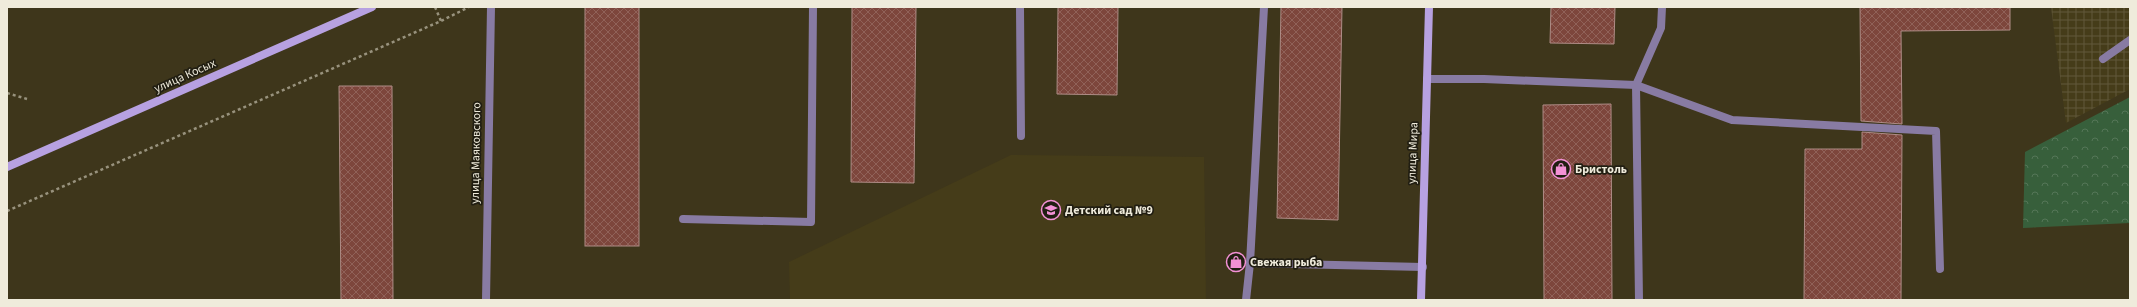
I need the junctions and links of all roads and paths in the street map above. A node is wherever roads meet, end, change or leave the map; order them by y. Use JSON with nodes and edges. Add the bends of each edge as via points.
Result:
{"nodes":[{"id":1,"x":372,"y":7,"type":"edge"},
{"id":2,"x":435,"y":7,"type":"edge"},
{"id":3,"x":469,"y":7,"type":"edge"},
{"id":4,"x":491,"y":7,"type":"edge"},
{"id":5,"x":813,"y":7,"type":"edge"},
{"id":6,"x":1020,"y":7,"type":"edge"},
{"id":7,"x":1264,"y":7,"type":"edge"},
{"id":8,"x":1429,"y":7,"type":"edge"},
{"id":9,"x":1662,"y":7,"type":"edge"},
{"id":10,"x":441,"y":21,"type":"junction"},
{"id":11,"x":2130,"y":40,"type":"edge"},
{"id":12,"x":2103,"y":59,"type":"dead end"},
{"id":13,"x":1427,"y":79,"type":"junction"},
{"id":14,"x":1636,"y":85,"type":"junction"},
{"id":15,"x":7,"y":93,"type":"edge"},
{"id":16,"x":27,"y":99,"type":"dead end"},
{"id":17,"x":1021,"y":136,"type":"dead end"},
{"id":18,"x":7,"y":167,"type":"edge"},
{"id":19,"x":7,"y":211,"type":"edge"},
{"id":20,"x":683,"y":219,"type":"dead end"},
{"id":21,"x":1250,"y":262,"type":"junction"},
{"id":22,"x":1422,"y":267,"type":"junction"},
{"id":23,"x":1940,"y":269,"type":"dead end"},
{"id":24,"x":486,"y":300,"type":"edge"},
{"id":25,"x":1246,"y":300,"type":"edge"},
{"id":26,"x":1421,"y":300,"type":"edge"},
{"id":27,"x":1639,"y":300,"type":"edge"}],
"edges":[{"from":1,"to":18,"type":"street","name":"улица Косых"},
{"from":2,"to":10,"type":"path"},
{"from":3,"to":10,"type":"path"},
{"from":4,"to":24,"type":"street","name":"улица Маяковского"},
{"from":5,"to":20,"type":"street","via":[[811,222]]},
{"from":6,"to":17,"type":"street"},
{"from":7,"to":21,"type":"street"},
{"from":8,"to":13,"type":"street","name":"улица Мира"},
{"from":9,"to":14,"type":"street","via":[[1661,28]]},
{"from":10,"to":19,"type":"path"},
{"from":11,"to":12,"type":"street"},
{"from":13,"to":14,"type":"street"},
{"from":13,"to":22,"type":"street","name":"улица Мира"},
{"from":14,"to":23,"type":"street","via":[[1732,120],[1936,131]]},
{"from":14,"to":27,"type":"street"},
{"from":15,"to":16,"type":"path"},
{"from":21,"to":22,"type":"street"},
{"from":21,"to":25,"type":"street"},
{"from":22,"to":26,"type":"street","name":"улица Мира"}]}
